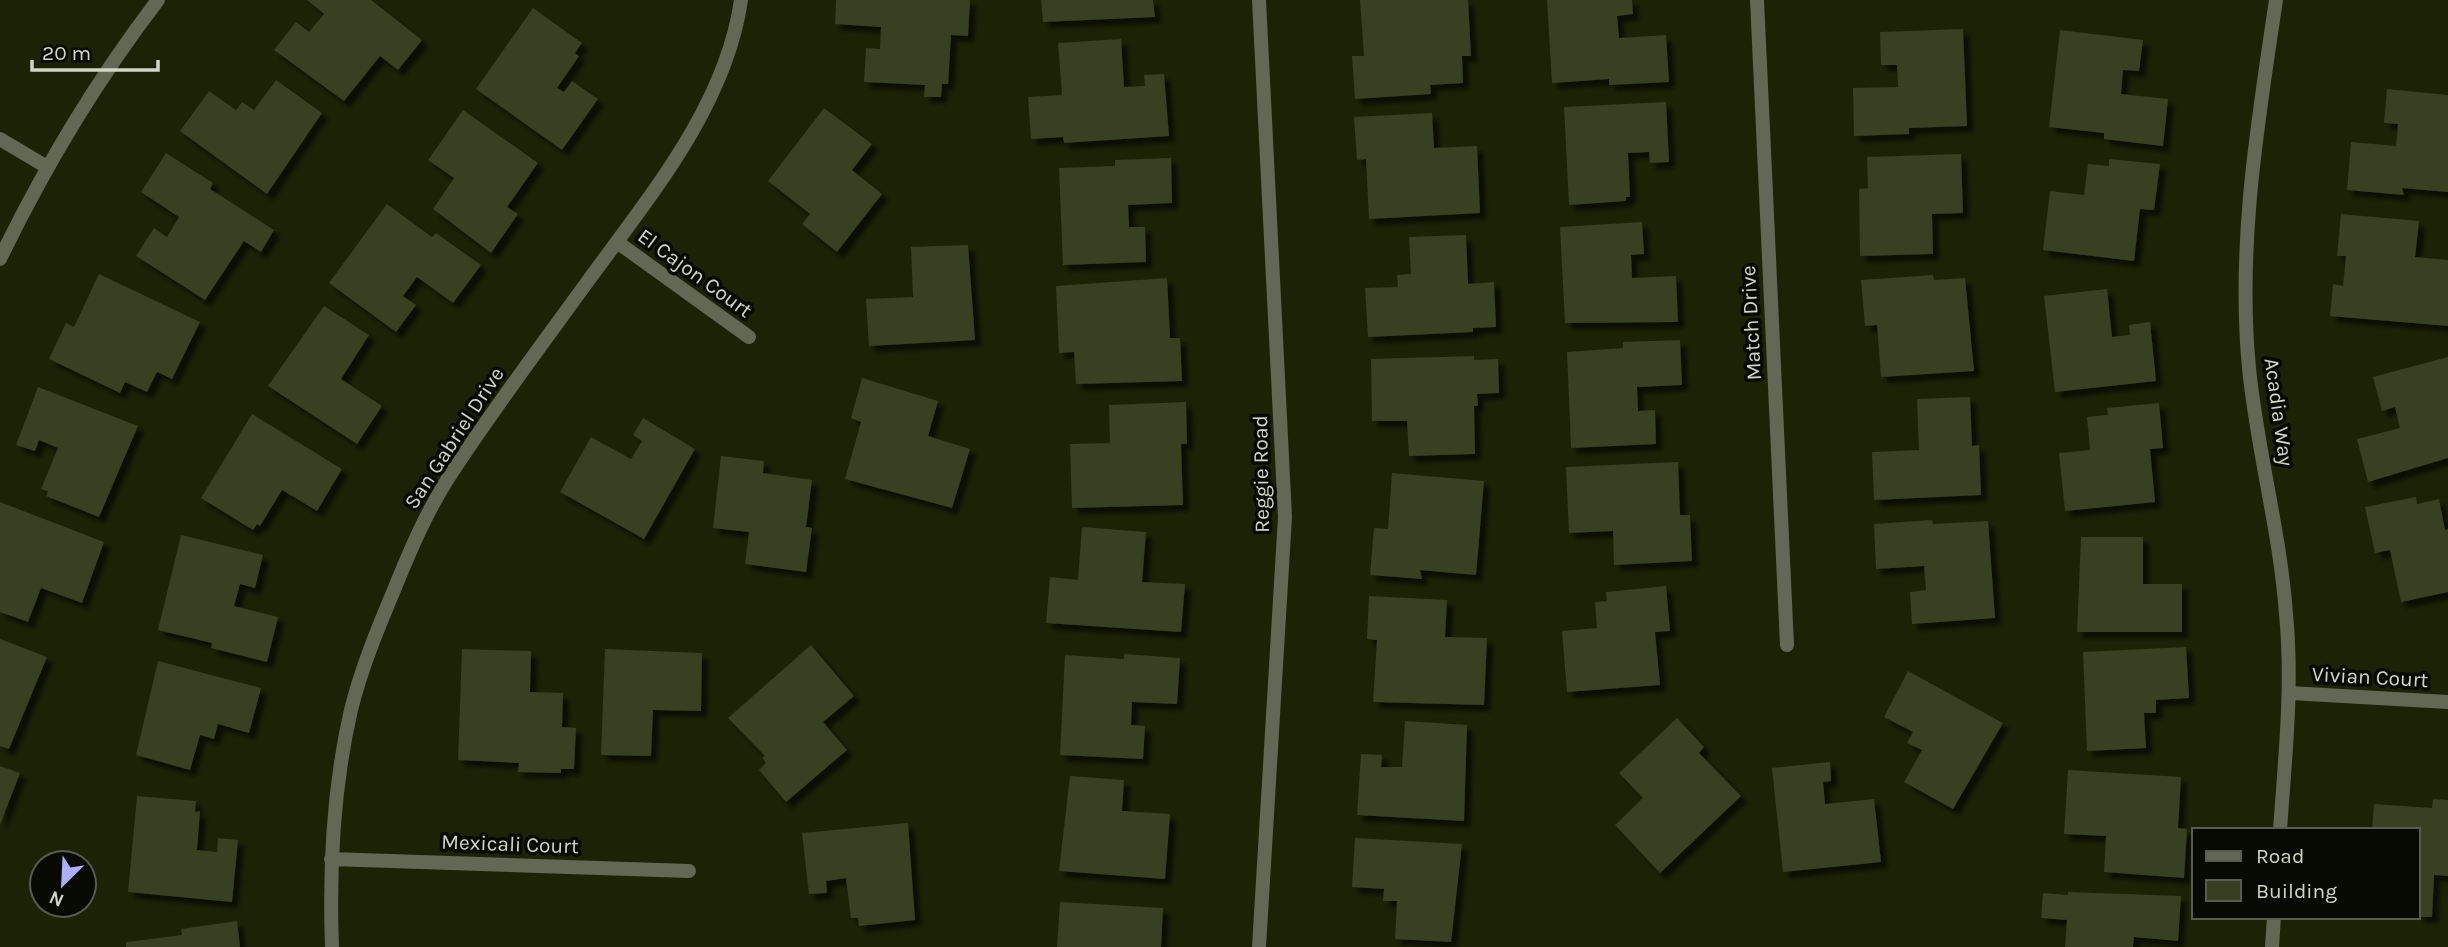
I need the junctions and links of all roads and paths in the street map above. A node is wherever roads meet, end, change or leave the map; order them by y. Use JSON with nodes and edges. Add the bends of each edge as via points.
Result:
{"nodes":[{"id":1,"x":158,"y":0,"type":"edge"},
{"id":2,"x":741,"y":0,"type":"edge"},
{"id":3,"x":1259,"y":0,"type":"edge"},
{"id":4,"x":1757,"y":0,"type":"edge"},
{"id":5,"x":2276,"y":0,"type":"edge"},
{"id":6,"x":0,"y":139,"type":"edge"},
{"id":7,"x":47,"y":167,"type":"junction"},
{"id":8,"x":617,"y":242,"type":"junction"},
{"id":9,"x":0,"y":259,"type":"edge"},
{"id":10,"x":750,"y":337,"type":"dead end"},
{"id":11,"x":1787,"y":645,"type":"dead end"},
{"id":12,"x":2290,"y":693,"type":"junction"},
{"id":13,"x":2448,"y":702,"type":"edge"},
{"id":14,"x":2280,"y":828,"type":"edge"},
{"id":15,"x":331,"y":859,"type":"junction"},
{"id":16,"x":689,"y":870,"type":"dead end"},
{"id":17,"x":2274,"y":919,"type":"edge"},
{"id":18,"x":332,"y":947,"type":"edge"},
{"id":19,"x":1259,"y":947,"type":"edge"},
{"id":20,"x":2272,"y":947,"type":"edge"}],
"edges":[{"from":1,"to":7,"type":"street","via":[[86,102]]},
{"from":2,"to":8,"type":"street","name":"San Gabriel Drive","via":[[720,74],[688,137]]},
{"from":3,"to":19,"type":"street","name":"Reggie Road","via":[[1285,517]]},
{"from":4,"to":11,"type":"street","name":"Match Drive"},
{"from":5,"to":12,"type":"street","name":"Acadia Way","via":[[2250,183],[2247,287],[2249,368],[2277,533]]},
{"from":6,"to":7,"type":"street"},
{"from":7,"to":9,"type":"street"},
{"from":8,"to":10,"type":"street","name":"El Cajon Court"},
{"from":8,"to":15,"type":"street","name":"San Gabriel Drive","via":[[446,482],[413,543],[352,708]]},
{"from":12,"to":13,"type":"street","name":"Vivian Court"},
{"from":12,"to":14,"type":"street","name":"Acadia Way"},
{"from":15,"to":16,"type":"street","name":"Mexicali Court"},
{"from":15,"to":18,"type":"street","name":"San Gabriel Drive"},
{"from":17,"to":20,"type":"street"}]}
